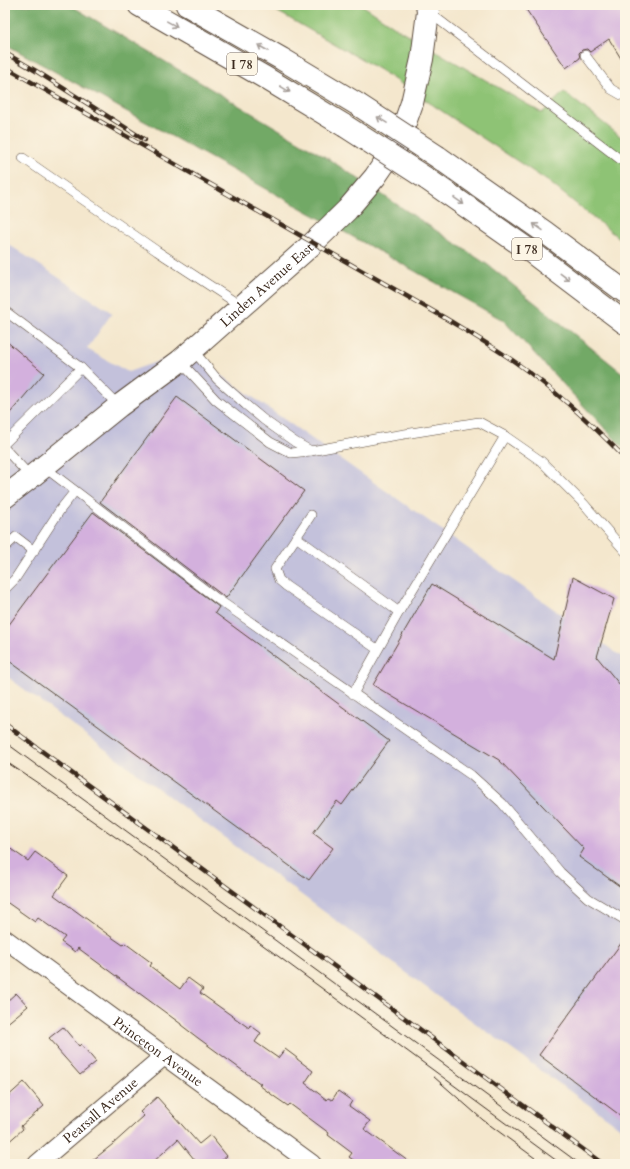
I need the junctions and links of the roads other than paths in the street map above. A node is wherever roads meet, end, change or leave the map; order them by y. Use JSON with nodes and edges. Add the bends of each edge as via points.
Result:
{"nodes":[{"id":1,"x":139,"y":5,"type":"edge"},
{"id":2,"x":187,"y":5,"type":"edge"},
{"id":3,"x":424,"y":7,"type":"edge"},
{"id":4,"x":585,"y":55,"type":"dead end"},
{"id":5,"x":625,"y":97,"type":"edge"},
{"id":6,"x":23,"y":158,"type":"dead end"},
{"id":7,"x":625,"y":163,"type":"edge"},
{"id":8,"x":625,"y":292,"type":"edge"},
{"id":9,"x":240,"y":306,"type":"junction"},
{"id":10,"x":5,"y":311,"type":"edge"},
{"id":11,"x":625,"y":323,"type":"edge"},
{"id":12,"x":186,"y":355,"type":"junction"},
{"id":13,"x":81,"y":368,"type":"junction"},
{"id":14,"x":119,"y":406,"type":"junction"},
{"id":15,"x":504,"y":436,"type":"junction"},
{"id":16,"x":5,"y":443,"type":"edge"},
{"id":17,"x":5,"y":449,"type":"edge"},
{"id":18,"x":311,"y":451,"type":"junction"},
{"id":19,"x":38,"y":472,"type":"junction"},
{"id":20,"x":75,"y":490,"type":"junction"},
{"id":21,"x":5,"y":497,"type":"edge"},
{"id":22,"x":312,"y":515,"type":"dead end"},
{"id":23,"x":296,"y":537,"type":"junction"},
{"id":24,"x":5,"y":547,"type":"edge"},
{"id":25,"x":34,"y":551,"type":"junction"},
{"id":26,"x":625,"y":551,"type":"edge"},
{"id":27,"x":5,"y":589,"type":"edge"},
{"id":28,"x":399,"y":612,"type":"junction"},
{"id":29,"x":377,"y":649,"type":"junction"},
{"id":30,"x":352,"y":694,"type":"junction"},
{"id":31,"x":625,"y":920,"type":"edge"},
{"id":32,"x":5,"y":939,"type":"edge"},
{"id":33,"x":164,"y":1056,"type":"junction"},
{"id":34,"x":37,"y":1164,"type":"edge"},
{"id":35,"x":312,"y":1164,"type":"edge"}],
"edges":[{"from":1,"to":11,"type":"main road","number":"I 78","one_way":true,"bridge":true,"via":[[237,61],[427,179],[530,251]]},
{"from":8,"to":2,"type":"main road","number":"I 78","one_way":true,"bridge":true,"via":[[438,157],[357,104]]},
{"from":3,"to":7,"type":"lane"},
{"from":3,"to":9,"type":"main road","name":"Linden Avenue East","via":[[422,59],[412,103],[397,145],[375,177],[347,210],[310,246]]},
{"from":4,"to":5,"type":"lane","via":[[611,89]]},
{"from":6,"to":9,"type":"lane"},
{"from":9,"to":12,"type":"main road","name":"Linden Avenue East"},
{"from":10,"to":13,"type":"lane"},
{"from":12,"to":14,"type":"main road","name":"Linden Avenue East"},
{"from":12,"to":18,"type":"lane","via":[[264,420]]},
{"from":12,"to":18,"type":"lane","via":[[216,400],[270,442],[291,452]]},
{"from":13,"to":14,"type":"lane"},
{"from":13,"to":16,"type":"lane"},
{"from":14,"to":19,"type":"main road","name":"Linden Avenue East"},
{"from":15,"to":18,"type":"lane","via":[[479,422]]},
{"from":15,"to":26,"type":"lane","via":[[541,461],[584,504]]},
{"from":15,"to":28,"type":"lane"},
{"from":17,"to":19,"type":"lane"},
{"from":19,"to":20,"type":"lane"},
{"from":19,"to":21,"type":"main road","name":"Linden Avenue East"},
{"from":20,"to":25,"type":"lane"},
{"from":20,"to":30,"type":"lane","via":[[216,598]]},
{"from":22,"to":23,"type":"lane"},
{"from":23,"to":28,"type":"lane"},
{"from":23,"to":29,"type":"lane","via":[[275,569],[279,580]]},
{"from":24,"to":25,"type":"lane","via":[[16,537]]},
{"from":25,"to":27,"type":"lane"},
{"from":28,"to":29,"type":"lane"},
{"from":29,"to":30,"type":"lane"},
{"from":30,"to":31,"type":"lane","via":[[471,776],[502,804],[560,872],[588,898]]},
{"from":32,"to":33,"type":"street","name":"Princeton Avenue"},
{"from":33,"to":34,"type":"street","name":"Pearsall Avenue"},
{"from":33,"to":35,"type":"street","name":"Princeton Avenue"}]}
